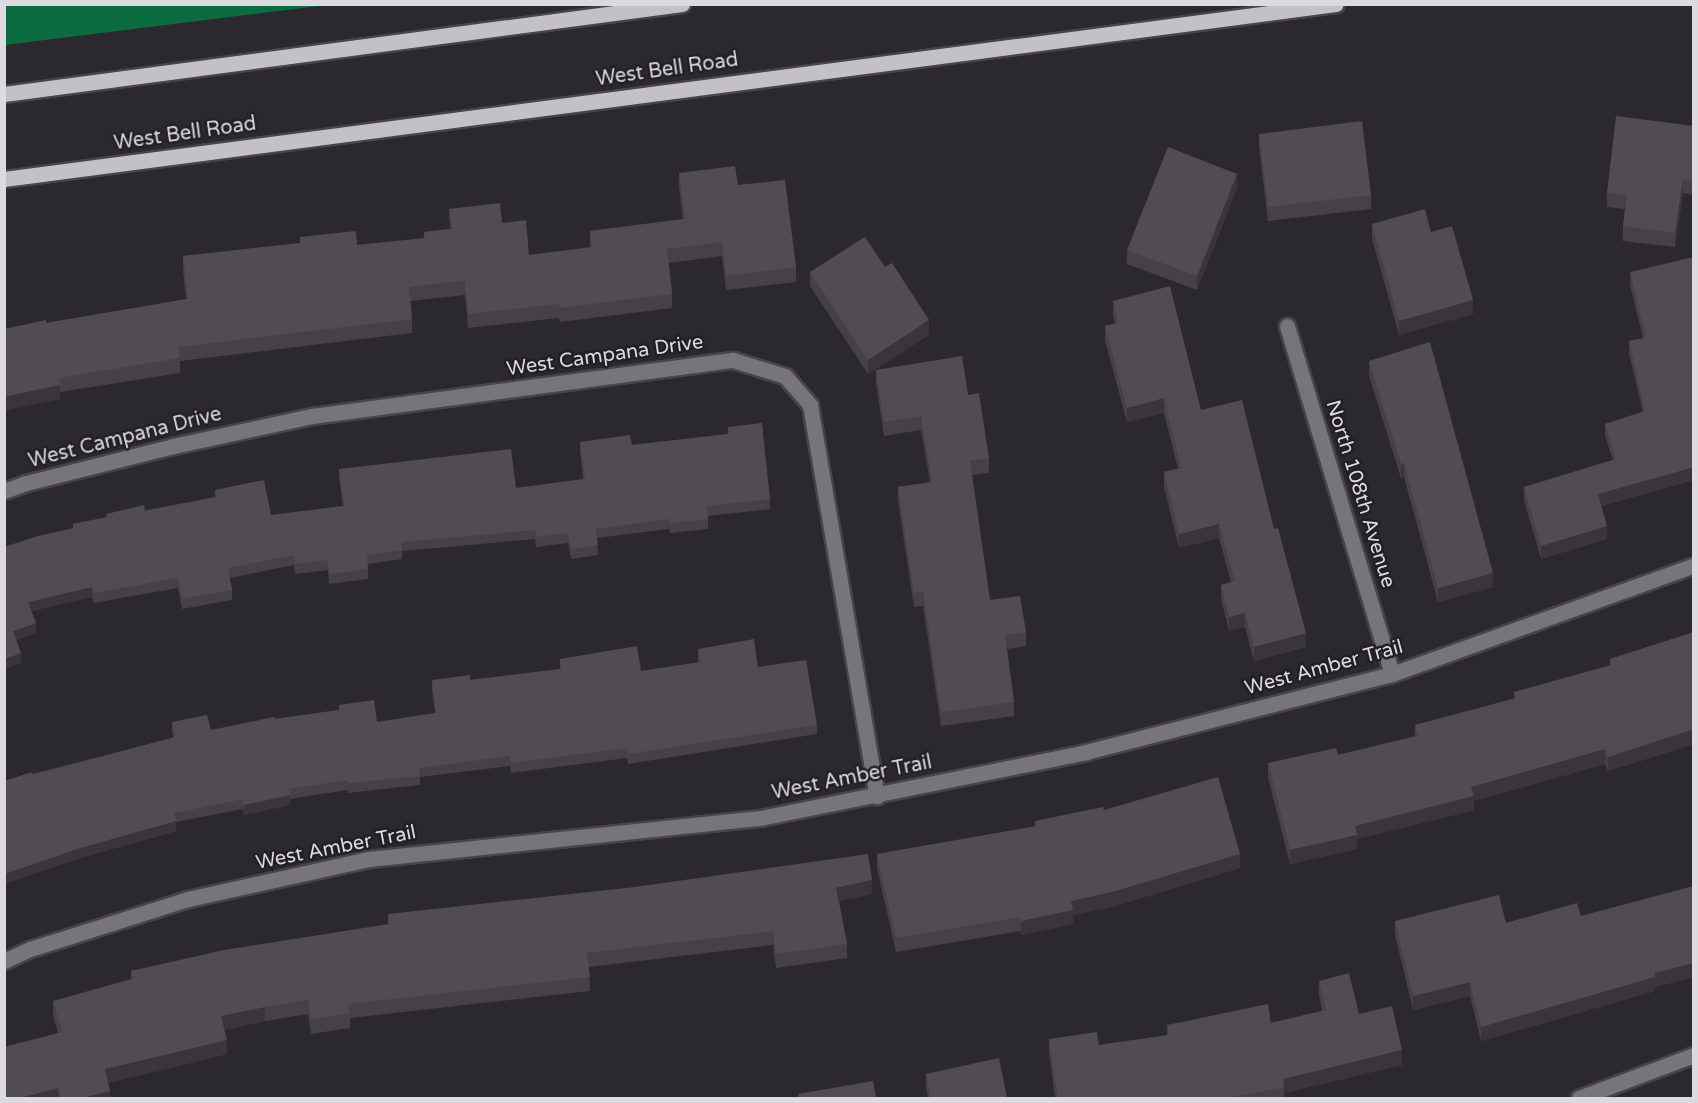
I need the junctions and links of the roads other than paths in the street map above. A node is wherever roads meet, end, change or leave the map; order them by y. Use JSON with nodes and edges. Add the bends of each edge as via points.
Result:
{"nodes":[{"id":1,"x":682,"y":4,"type":"edge"},
{"id":2,"x":1335,"y":4,"type":"edge"},
{"id":3,"x":4,"y":94,"type":"edge"},
{"id":4,"x":4,"y":179,"type":"edge"},
{"id":5,"x":1287,"y":326,"type":"dead end"},
{"id":6,"x":4,"y":491,"type":"edge"},
{"id":7,"x":1694,"y":565,"type":"edge"},
{"id":8,"x":1392,"y":674,"type":"junction"},
{"id":9,"x":877,"y":796,"type":"junction"},
{"id":10,"x":4,"y":961,"type":"edge"},
{"id":11,"x":1694,"y":1055,"type":"edge"},
{"id":12,"x":1579,"y":1098,"type":"edge"}],
"edges":[{"from":1,"to":3,"type":"main road"},
{"from":2,"to":4,"type":"main road","name":"West Bell Road"},
{"from":5,"to":8,"type":"street","name":"North 108th Avenue"},
{"from":6,"to":9,"type":"street","name":"West Campana Drive","via":[[174,446],[312,416],[733,360],[785,376],[810,405]]},
{"from":7,"to":8,"type":"street","name":"West Amber Trail"},
{"from":8,"to":9,"type":"street","name":"West Amber Trail","via":[[1086,752]]},
{"from":9,"to":10,"type":"street","name":"West Amber Trail","via":[[760,818],[369,859],[188,899],[30,949]]},
{"from":11,"to":12,"type":"street"}]}
